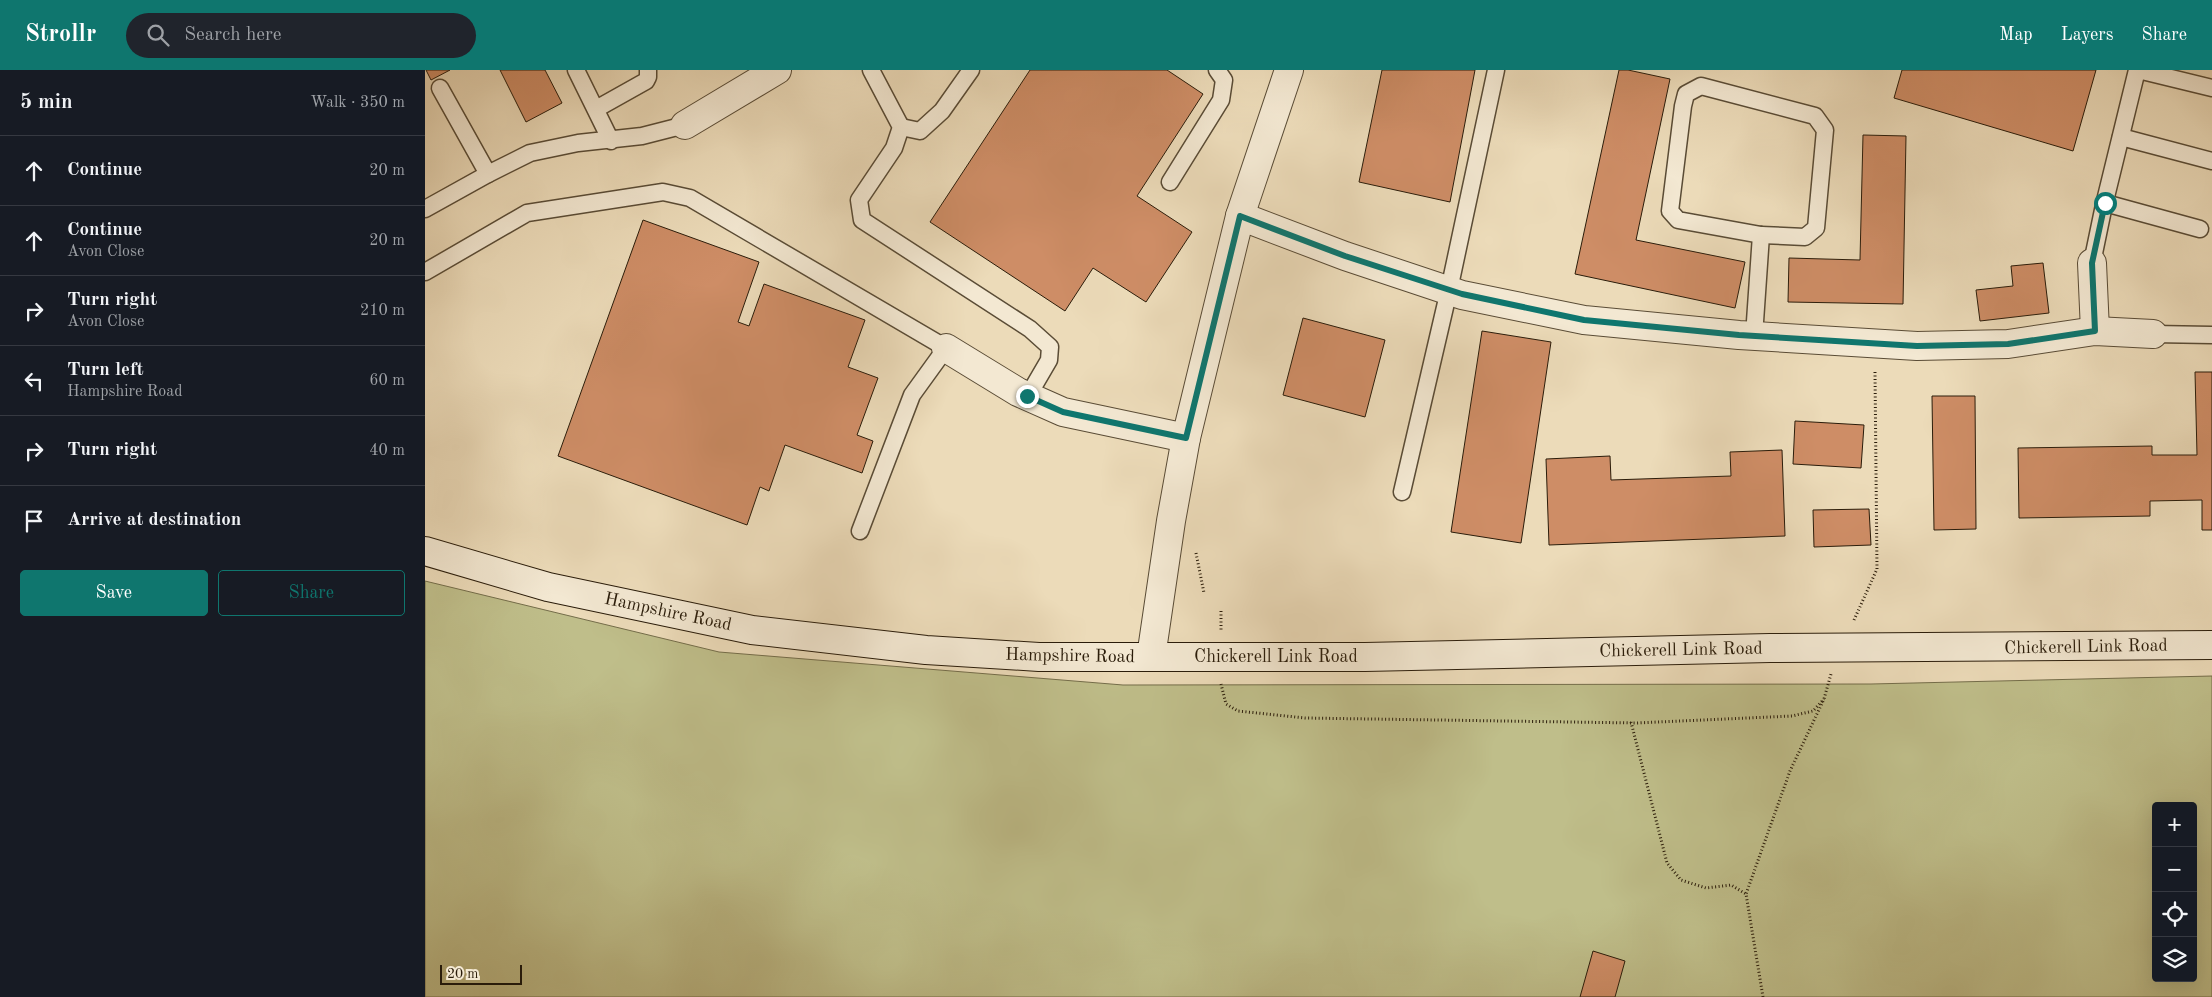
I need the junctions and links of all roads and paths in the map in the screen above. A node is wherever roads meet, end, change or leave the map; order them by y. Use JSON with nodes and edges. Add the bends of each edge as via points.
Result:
{"nodes":[{"id":1,"x":576,"y":70,"type":"edge"},
{"id":2,"x":648,"y":70,"type":"edge"},
{"id":3,"x":777,"y":70,"type":"edge"},
{"id":4,"x":871,"y":70,"type":"edge"},
{"id":5,"x":971,"y":70,"type":"edge"},
{"id":6,"x":1217,"y":70,"type":"edge"},
{"id":7,"x":1289,"y":70,"type":"edge"},
{"id":8,"x":1496,"y":70,"type":"edge"},
{"id":9,"x":2138,"y":70,"type":"edge"},
{"id":10,"x":440,"y":88,"type":"dead end"},
{"id":11,"x":2212,"y":88,"type":"edge"},
{"id":12,"x":596,"y":109,"type":"junction"},
{"id":13,"x":685,"y":125,"type":"joint"},
{"id":14,"x":901,"y":127,"type":"junction"},
{"id":15,"x":2121,"y":137,"type":"junction"},
{"id":16,"x":611,"y":141,"type":"junction"},
{"id":17,"x":2212,"y":161,"type":"edge"},
{"id":18,"x":488,"y":174,"type":"junction"},
{"id":19,"x":1170,"y":182,"type":"dead end"},
{"id":20,"x":2105,"y":203,"type":"junction"},
{"id":21,"x":425,"y":209,"type":"edge"},
{"id":22,"x":1240,"y":216,"type":"junction"},
{"id":23,"x":2200,"y":229,"type":"dead end"},
{"id":24,"x":1761,"y":236,"type":"junction"},
{"id":25,"x":2092,"y":263,"type":"joint"},
{"id":26,"x":425,"y":272,"type":"edge"},
{"id":27,"x":1449,"y":290,"type":"junction"},
{"id":28,"x":2095,"y":331,"type":"junction"},
{"id":29,"x":2153,"y":334,"type":"joint"},
{"id":30,"x":2212,"y":335,"type":"edge"},
{"id":31,"x":1754,"y":336,"type":"junction"},
{"id":32,"x":1875,"y":343,"type":"junction"},
{"id":33,"x":946,"y":348,"type":"junction"},
{"id":34,"x":1027,"y":396,"type":"junction"},
{"id":35,"x":1186,"y":438,"type":"junction"},
{"id":36,"x":1402,"y":492,"type":"dead end"},
{"id":37,"x":860,"y":531,"type":"dead end"},
{"id":38,"x":425,"y":551,"type":"edge"},
{"id":39,"x":1221,"y":611,"type":"dead end"},
{"id":40,"x":2212,"y":645,"type":"edge"},
{"id":41,"x":1842,"y":649,"type":"junction"},
{"id":42,"x":1151,"y":657,"type":"junction"},
{"id":43,"x":1221,"y":658,"type":"junction"},
{"id":44,"x":1631,"y":722,"type":"junction"},
{"id":45,"x":1746,"y":894,"type":"junction"},
{"id":46,"x":1763,"y":997,"type":"edge"}],
"edges":[{"from":1,"to":12,"type":"lane"},
{"from":2,"to":12,"type":"lane","via":[[645,81]]},
{"from":3,"to":13,"type":"street"},
{"from":4,"to":14,"type":"lane"},
{"from":5,"to":14,"type":"lane","via":[[942,111],[920,131]]},
{"from":6,"to":19,"type":"lane","via":[[1225,80],[1221,100]]},
{"from":7,"to":22,"type":"street","name":"Hampshire Road"},
{"from":8,"to":27,"type":"lane"},
{"from":9,"to":11,"type":"lane"},
{"from":9,"to":15,"type":"lane"},
{"from":10,"to":18,"type":"lane"},
{"from":12,"to":16,"type":"lane"},
{"from":13,"to":16,"type":"lane"},
{"from":14,"to":34,"type":"lane","via":[[894,148],[859,200],[862,220],[1030,328],[1050,347],[1049,360]]},
{"from":15,"to":17,"type":"lane"},
{"from":15,"to":20,"type":"lane"},
{"from":16,"to":18,"type":"lane","via":[[578,143],[530,153]]},
{"from":18,"to":21,"type":"lane"},
{"from":20,"to":23,"type":"lane"},
{"from":20,"to":25,"type":"lane"},
{"from":22,"to":27,"type":"street","via":[[1345,256]]},
{"from":22,"to":35,"type":"street","name":"Hampshire Road"},
{"from":24,"to":24,"type":"lane","via":[[1678,220],[1670,211],[1683,106],[1687,94],[1701,86],[1815,116],[1825,130],[1816,228],[1805,237]]},
{"from":24,"to":31,"type":"lane"},
{"from":25,"to":28,"type":"street"},
{"from":26,"to":33,"type":"lane","via":[[527,213],[663,192],[689,198]]},
{"from":27,"to":31,"type":"street","via":[[1584,320]]},
{"from":27,"to":36,"type":"lane"},
{"from":28,"to":29,"type":"street"},
{"from":28,"to":32,"type":"street","via":[[2008,344],[1917,346]]},
{"from":29,"to":30,"type":"lane"},
{"from":31,"to":32,"type":"street"},
{"from":32,"to":41,"type":"path","via":[[1877,569]]},
{"from":33,"to":34,"type":"street"},
{"from":33,"to":37,"type":"lane","via":[[912,396]]},
{"from":34,"to":35,"type":"street","via":[[1063,412]]},
{"from":35,"to":42,"type":"street","name":"Hampshire Road"},
{"from":38,"to":42,"type":"street","name":"Hampshire Road","via":[[547,587],[751,630],[925,650],[1039,657]]},
{"from":39,"to":43,"type":"path"},
{"from":40,"to":41,"type":"street","name":"Chickerell Link Road"},
{"from":41,"to":43,"type":"street","name":"Chickerell Link Road"},
{"from":42,"to":43,"type":"street","name":"Chickerell Link Road"},
{"from":43,"to":44,"type":"path","via":[[1221,690],[1226,704],[1238,711],[1305,718]]},
{"from":44,"to":45,"type":"path","via":[[1667,864],[1681,880],[1706,888],[1731,885]]},
{"from":44,"to":45,"type":"path","via":[[1792,716],[1813,711],[1824,699],[1790,771]]},
{"from":45,"to":46,"type":"path"}]}
